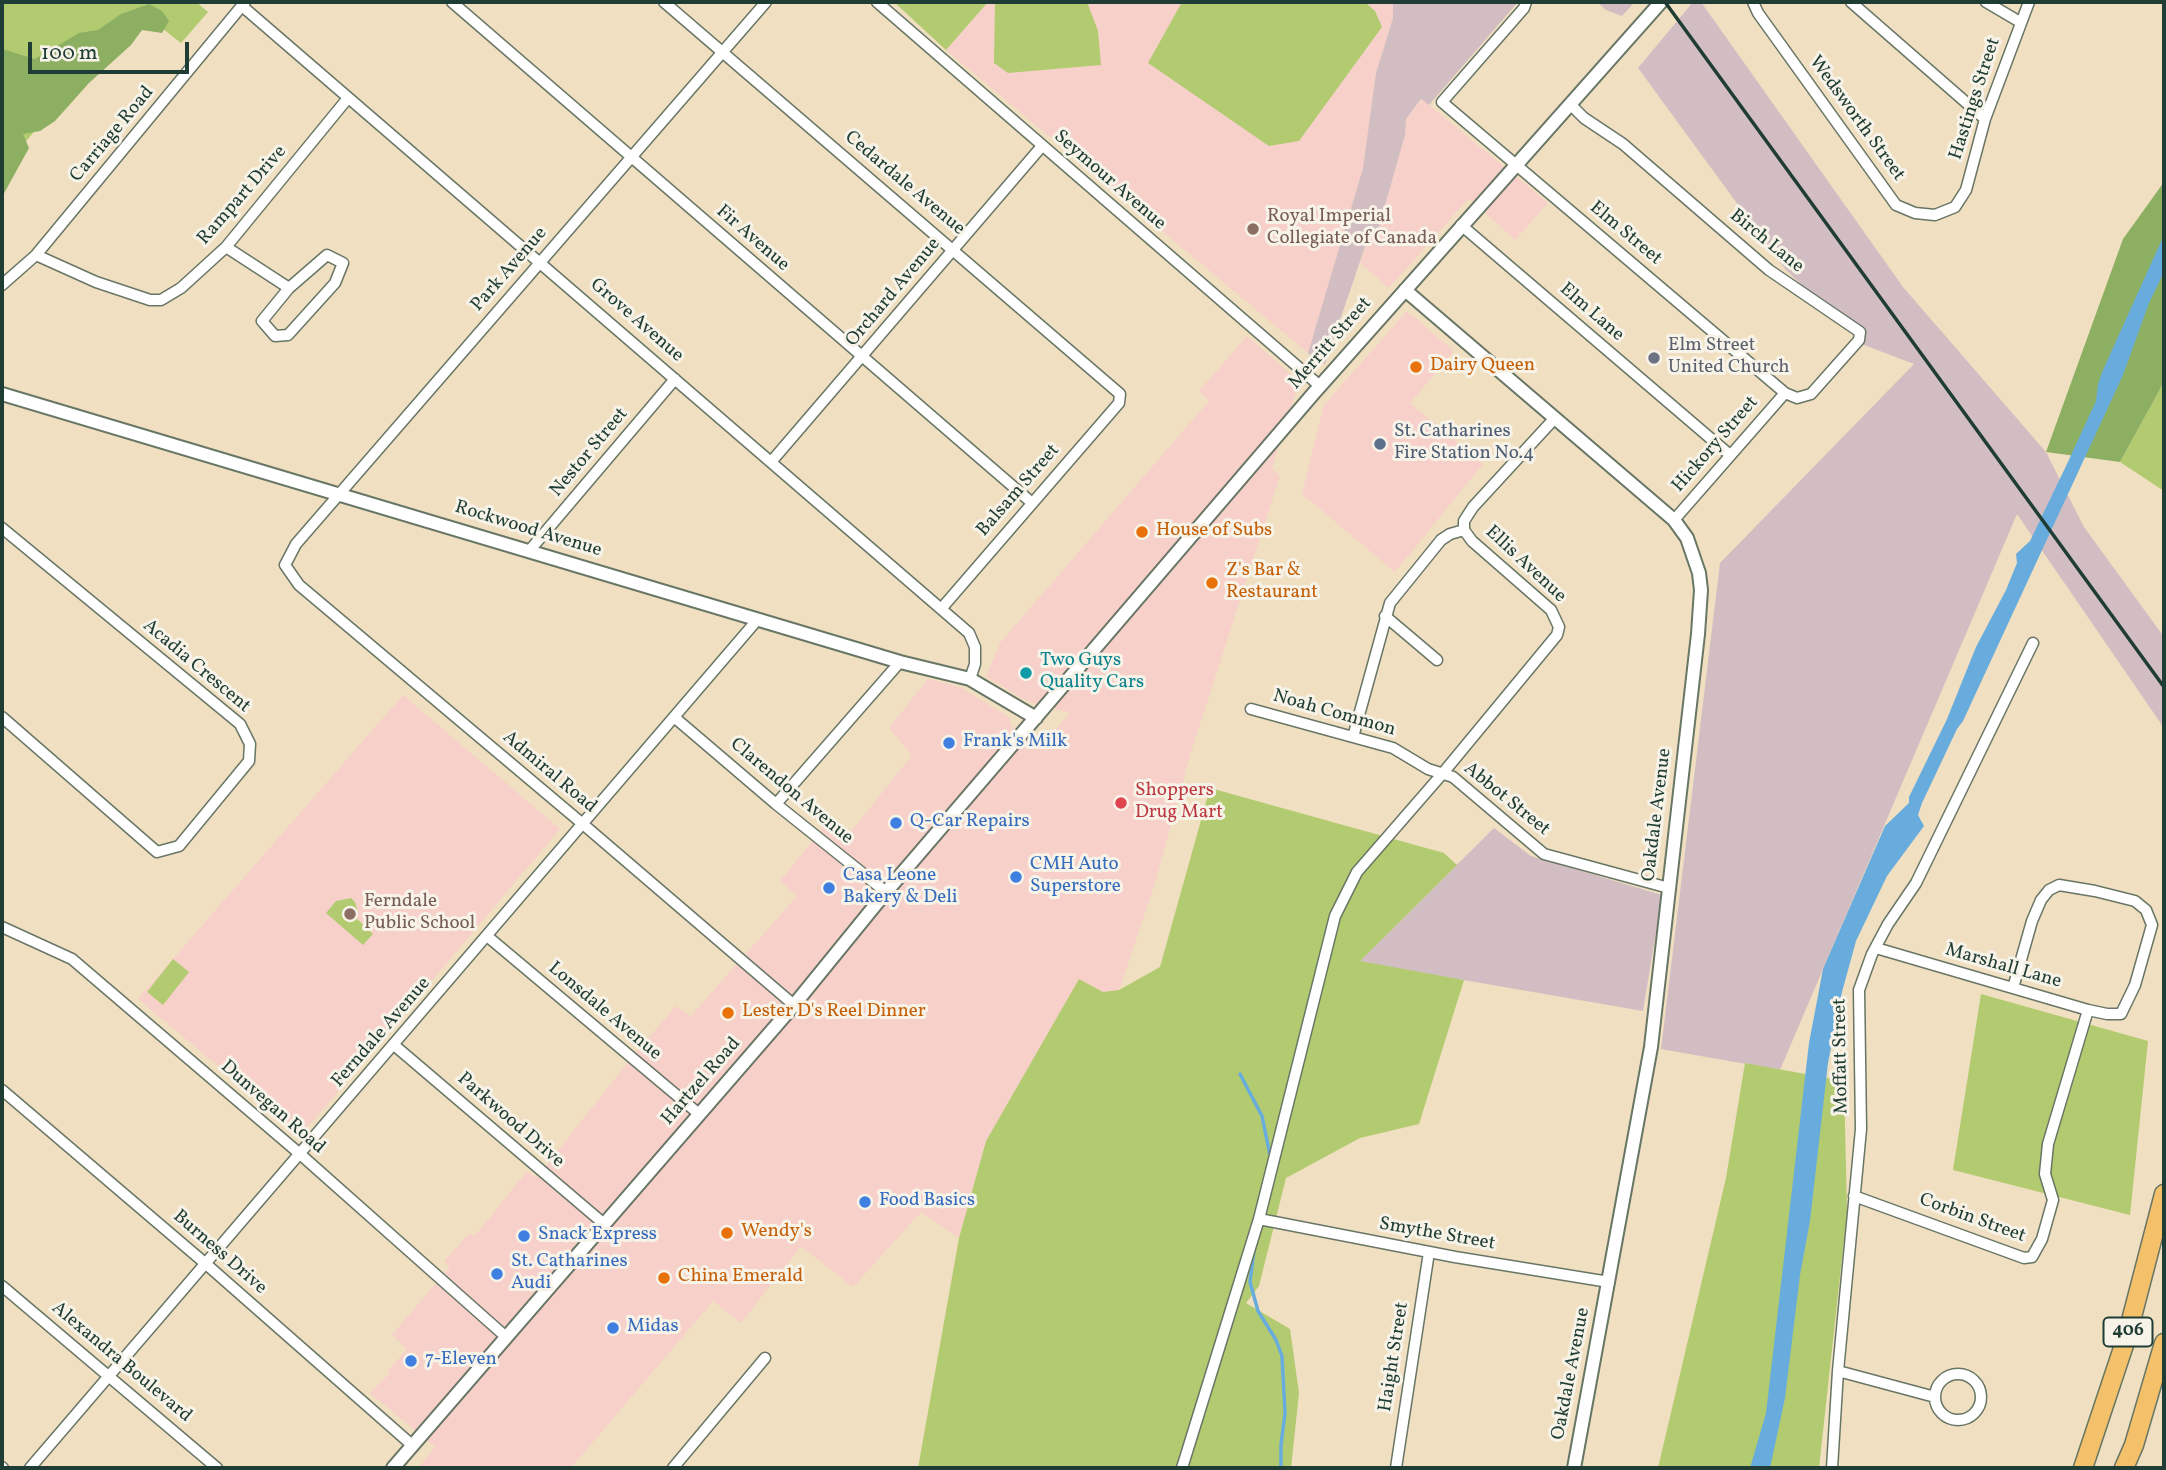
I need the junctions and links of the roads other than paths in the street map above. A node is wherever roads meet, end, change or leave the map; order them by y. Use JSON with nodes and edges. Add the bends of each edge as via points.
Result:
{"nodes":[{"id":1,"x":452,"y":2,"type":"edge"},
{"id":2,"x":664,"y":2,"type":"edge"},
{"id":3,"x":766,"y":2,"type":"edge"},
{"id":4,"x":877,"y":2,"type":"edge"},
{"id":5,"x":1526,"y":2,"type":"edge"},
{"id":6,"x":1661,"y":2,"type":"edge"},
{"id":7,"x":1753,"y":2,"type":"edge"},
{"id":8,"x":1851,"y":2,"type":"edge"},
{"id":9,"x":1986,"y":2,"type":"edge"},
{"id":10,"x":2029,"y":2,"type":"edge"},
{"id":11,"x":244,"y":4,"type":"edge"},
{"id":12,"x":2021,"y":22,"type":"junction"},
{"id":13,"x":722,"y":53,"type":"junction"},
{"id":14,"x":348,"y":99,"type":"junction"},
{"id":15,"x":1571,"y":105,"type":"junction"},
{"id":16,"x":1985,"y":119,"type":"junction"},
{"id":17,"x":1042,"y":146,"type":"junction"},
{"id":18,"x":631,"y":158,"type":"junction"},
{"id":19,"x":1516,"y":165,"type":"junction"},
{"id":20,"x":1955,"y":207,"type":"joint"},
{"id":21,"x":1461,"y":225,"type":"junction"},
{"id":22,"x":226,"y":247,"type":"junction"},
{"id":23,"x":954,"y":250,"type":"junction"},
{"id":24,"x":36,"y":255,"type":"junction"},
{"id":25,"x":540,"y":261,"type":"junction"},
{"id":26,"x":2,"y":285,"type":"edge"},
{"id":27,"x":289,"y":288,"type":"junction"},
{"id":28,"x":1405,"y":290,"type":"junction"},
{"id":29,"x":863,"y":357,"type":"junction"},
{"id":30,"x":675,"y":379,"type":"junction"},
{"id":31,"x":1320,"y":386,"type":"junction"},
{"id":32,"x":1784,"y":393,"type":"junction"},
{"id":33,"x":2,"y":394,"type":"edge"},
{"id":34,"x":1120,"y":394,"type":"joint"},
{"id":35,"x":1554,"y":419,"type":"junction"},
{"id":36,"x":1730,"y":455,"type":"junction"},
{"id":37,"x":771,"y":461,"type":"junction"},
{"id":38,"x":339,"y":495,"type":"junction"},
{"id":39,"x":1031,"y":502,"type":"junction"},
{"id":40,"x":1674,"y":520,"type":"junction"},
{"id":41,"x":2,"y":528,"type":"edge"},
{"id":42,"x":1464,"y":530,"type":"junction"},
{"id":43,"x":530,"y":550,"type":"junction"},
{"id":44,"x":285,"y":565,"type":"joint"},
{"id":45,"x":941,"y":609,"type":"junction"},
{"id":46,"x":1385,"y":616,"type":"junction"},
{"id":47,"x":758,"y":619,"type":"junction"},
{"id":48,"x":2033,"y":643,"type":"dead end"},
{"id":49,"x":1437,"y":660,"type":"dead end"},
{"id":50,"x":901,"y":662,"type":"junction"},
{"id":51,"x":970,"y":679,"type":"junction"},
{"id":52,"x":1251,"y":709,"type":"dead end"},
{"id":53,"x":2,"y":717,"type":"edge"},
{"id":54,"x":674,"y":717,"type":"junction"},
{"id":55,"x":1036,"y":718,"type":"junction"},
{"id":56,"x":1353,"y":737,"type":"junction"},
{"id":57,"x":1443,"y":773,"type":"junction"},
{"id":58,"x":776,"y":804,"type":"junction"},
{"id":59,"x":584,"y":825,"type":"junction"},
{"id":60,"x":1669,"y":888,"type":"junction"},
{"id":61,"x":886,"y":892,"type":"junction"},
{"id":62,"x":2,"y":926,"type":"edge"},
{"id":63,"x":487,"y":936,"type":"junction"},
{"id":64,"x":1876,"y":948,"type":"junction"},
{"id":65,"x":2013,"y":988,"type":"junction"},
{"id":66,"x":794,"y":1005,"type":"junction"},
{"id":67,"x":2088,"y":1010,"type":"junction"},
{"id":68,"x":394,"y":1045,"type":"junction"},
{"id":69,"x":2,"y":1090,"type":"edge"},
{"id":70,"x":699,"y":1114,"type":"junction"},
{"id":71,"x":300,"y":1154,"type":"junction"},
{"id":72,"x":2164,"y":1194,"type":"edge"},
{"id":73,"x":1854,"y":1196,"type":"junction"},
{"id":74,"x":1259,"y":1219,"type":"junction"},
{"id":75,"x":603,"y":1223,"type":"junction"},
{"id":76,"x":1429,"y":1252,"type":"junction"},
{"id":77,"x":206,"y":1264,"type":"junction"},
{"id":78,"x":1609,"y":1282,"type":"junction"},
{"id":79,"x":2,"y":1286,"type":"edge"},
{"id":80,"x":505,"y":1336,"type":"junction"},
{"id":81,"x":2164,"y":1343,"type":"edge"},
{"id":82,"x":765,"y":1358,"type":"dead end"},
{"id":83,"x":1838,"y":1371,"type":"junction"},
{"id":84,"x":110,"y":1376,"type":"junction"},
{"id":85,"x":1935,"y":1397,"type":"junction"},
{"id":86,"x":412,"y":1445,"type":"junction"},
{"id":87,"x":30,"y":1468,"type":"edge"},
{"id":88,"x":217,"y":1468,"type":"edge"},
{"id":89,"x":393,"y":1468,"type":"edge"},
{"id":90,"x":673,"y":1468,"type":"edge"},
{"id":91,"x":1182,"y":1468,"type":"edge"},
{"id":92,"x":1396,"y":1468,"type":"edge"},
{"id":93,"x":1574,"y":1468,"type":"edge"},
{"id":94,"x":1832,"y":1468,"type":"edge"},
{"id":95,"x":2083,"y":1468,"type":"edge"},
{"id":96,"x":2124,"y":1468,"type":"edge"}],
"edges":[{"from":1,"to":18,"type":"street","name":"Fir Avenue"},
{"from":2,"to":13,"type":"street","name":"Cedardale Avenue"},
{"from":3,"to":13,"type":"street","name":"Park Avenue"},
{"from":4,"to":17,"type":"street","name":"Seymour Avenue"},
{"from":5,"to":19,"type":"street","name":"Elm Street","via":[[1442,102]]},
{"from":6,"to":15,"type":"street","name":"Merritt Street"},
{"from":7,"to":20,"type":"street","name":"Wedsworth Street","via":[[1896,205],[1935,215]]},
{"from":8,"to":16,"type":"street"},
{"from":9,"to":12,"type":"street"},
{"from":10,"to":12,"type":"street","name":"Hastings Street"},
{"from":11,"to":14,"type":"street","name":"Grove Avenue"},
{"from":11,"to":24,"type":"street","name":"Carriage Road"},
{"from":12,"to":16,"type":"street","name":"Hastings Street"},
{"from":13,"to":18,"type":"street","name":"Park Avenue"},
{"from":13,"to":23,"type":"street","name":"Cedardale Avenue"},
{"from":14,"to":22,"type":"street","name":"Rampart Drive"},
{"from":14,"to":25,"type":"street","name":"Grove Avenue"},
{"from":15,"to":19,"type":"street","name":"Merritt Street"},
{"from":15,"to":32,"type":"street","name":"Birch Lane","via":[[1769,270],[1860,332],[1811,394],[1797,398]]},
{"from":16,"to":20,"type":"street","name":"Hastings Street","via":[[1966,190]]},
{"from":17,"to":23,"type":"street","name":"Orchard Avenue"},
{"from":17,"to":31,"type":"street","name":"Seymour Avenue"},
{"from":18,"to":25,"type":"street","name":"Park Avenue"},
{"from":18,"to":29,"type":"street","name":"Fir Avenue"},
{"from":19,"to":21,"type":"street","name":"Merritt Street"},
{"from":19,"to":32,"type":"street","name":"Elm Street"},
{"from":21,"to":28,"type":"street","name":"Merritt Street"},
{"from":21,"to":36,"type":"street","name":"Elm Lane"},
{"from":22,"to":24,"type":"street","name":"Rampart Drive","via":[[161,300],[96,282]]},
{"from":22,"to":27,"type":"street"},
{"from":23,"to":29,"type":"street","name":"Orchard Avenue"},
{"from":23,"to":34,"type":"street","name":"Cedardale Avenue"},
{"from":24,"to":26,"type":"street","name":"Carriage Road"},
{"from":25,"to":30,"type":"street","name":"Grove Avenue"},
{"from":25,"to":38,"type":"street","name":"Park Avenue"},
{"from":27,"to":27,"type":"street","via":[[262,321],[275,336],[288,335],[335,283],[343,263],[327,255]]},
{"from":28,"to":31,"type":"street","name":"Merritt Street"},
{"from":28,"to":35,"type":"street","name":"Oakdale Avenue"},
{"from":29,"to":37,"type":"street","name":"Orchard Avenue"},
{"from":29,"to":39,"type":"street","name":"Fir Avenue"},
{"from":30,"to":37,"type":"street","name":"Grove Avenue"},
{"from":30,"to":43,"type":"street","name":"Nestor Street"},
{"from":31,"to":55,"type":"street","name":"Merritt Street"},
{"from":32,"to":36,"type":"street","name":"Hickory Street"},
{"from":33,"to":38,"type":"street","name":"Rockwood Avenue"},
{"from":34,"to":39,"type":"street","name":"Balsam Street","via":[[1119,403]]},
{"from":35,"to":40,"type":"street","name":"Oakdale Avenue"},
{"from":35,"to":42,"type":"street","name":"Ellis Avenue","via":[[1473,507]]},
{"from":36,"to":40,"type":"street","name":"Hickory Street"},
{"from":37,"to":45,"type":"street","name":"Grove Avenue"},
{"from":38,"to":43,"type":"street","name":"Rockwood Avenue"},
{"from":38,"to":44,"type":"street","name":"Park Avenue","via":[[296,544]]},
{"from":39,"to":45,"type":"street","name":"Balsam Street"},
{"from":40,"to":60,"type":"street","name":"Oakdale Avenue","via":[[1687,538],[1701,590]]},
{"from":41,"to":53,"type":"street","name":"Acadia Crescent","via":[[240,724],[250,744],[249,761],[179,846],[157,852]]},
{"from":42,"to":46,"type":"street","via":[[1441,540],[1390,603]]},
{"from":42,"to":57,"type":"street","name":"Ellis Avenue","via":[[1551,610],[1559,627],[1548,648]]},
{"from":43,"to":47,"type":"street","name":"Rockwood Avenue"},
{"from":44,"to":59,"type":"street","name":"Admiral Road","via":[[299,585]]},
{"from":45,"to":51,"type":"street","name":"Grove Avenue","via":[[969,632],[975,647]]},
{"from":46,"to":49,"type":"street"},
{"from":46,"to":56,"type":"street"},
{"from":47,"to":50,"type":"street","name":"Rockwood Avenue"},
{"from":47,"to":54,"type":"street","name":"Ferndale Avenue"},
{"from":48,"to":64,"type":"street","name":"Moffatt Street","via":[[1916,883]]},
{"from":50,"to":51,"type":"street","name":"Rockwood Avenue"},
{"from":50,"to":58,"type":"street"},
{"from":51,"to":55,"type":"street","name":"Rockwood Avenue"},
{"from":52,"to":56,"type":"street","name":"Noah Common"},
{"from":54,"to":58,"type":"street","name":"Clarendon Avenue"},
{"from":54,"to":59,"type":"street","name":"Ferndale Avenue"},
{"from":55,"to":61,"type":"street","name":"Hartzel Road"},
{"from":56,"to":57,"type":"street","name":"Noah Common","via":[[1393,748]]},
{"from":57,"to":60,"type":"street","name":"Abbot Street","via":[[1544,854]]},
{"from":57,"to":74,"type":"street","via":[[1357,872],[1335,916]]},
{"from":58,"to":61,"type":"street","name":"Clarendon Avenue"},
{"from":59,"to":63,"type":"street","name":"Ferndale Avenue"},
{"from":59,"to":66,"type":"street","name":"Admiral Road"},
{"from":60,"to":78,"type":"street","name":"Oakdale Avenue","via":[[1651,1047]]},
{"from":61,"to":66,"type":"street","name":"Hartzel Road"},
{"from":62,"to":71,"type":"street","name":"Dunvegan Road","via":[[72,959]]},
{"from":63,"to":68,"type":"street","name":"Ferndale Avenue"},
{"from":63,"to":70,"type":"street","name":"Lonsdale Avenue"},
{"from":64,"to":65,"type":"street","name":"Marshall Lane"},
{"from":64,"to":73,"type":"street","name":"Moffatt Street","via":[[1859,990],[1861,1129]]},
{"from":65,"to":67,"type":"street","name":"Marshall Lane"},
{"from":65,"to":67,"type":"street","name":"Marshall Lane","via":[[2032,921],[2049,890],[2063,886],[2135,901],[2146,910],[2152,925],[2135,985],[2121,1014]]},
{"from":66,"to":70,"type":"street","name":"Hartzel Road"},
{"from":67,"to":73,"type":"street","name":"Corbin Street","via":[[2048,1144],[2045,1174],[2053,1200],[2032,1257],[2024,1258]]},
{"from":68,"to":71,"type":"street","name":"Ferndale Avenue"},
{"from":68,"to":75,"type":"street","name":"Parkwood Drive"},
{"from":69,"to":77,"type":"street","name":"Burness Drive"},
{"from":70,"to":75,"type":"street","name":"Hartzel Road"},
{"from":71,"to":77,"type":"street","name":"Ferndale Avenue"},
{"from":71,"to":80,"type":"street","name":"Dunvegan Road"},
{"from":72,"to":95,"type":"highway","number":"406","via":[[2127,1336]]},
{"from":73,"to":83,"type":"street","name":"Moffatt Street"},
{"from":74,"to":76,"type":"street","name":"Smythe Street"},
{"from":74,"to":91,"type":"street"},
{"from":75,"to":80,"type":"street","name":"Hartzel Road"},
{"from":76,"to":78,"type":"street","name":"Smythe Street"},
{"from":76,"to":92,"type":"street","name":"Haight Street"},
{"from":77,"to":84,"type":"street","name":"Ferndale Avenue"},
{"from":77,"to":86,"type":"street","name":"Burness Drive"},
{"from":78,"to":93,"type":"street","name":"Oakdale Avenue"},
{"from":79,"to":84,"type":"street","name":"Alexandra Boulevard"},
{"from":80,"to":86,"type":"street","name":"Hartzel Road"},
{"from":81,"to":96,"type":"highway","number":"406"},
{"from":82,"to":90,"type":"street"},
{"from":83,"to":85,"type":"street"},
{"from":83,"to":94,"type":"street","name":"Moffatt Street"},
{"from":84,"to":87,"type":"street","name":"Ferndale Avenue"},
{"from":84,"to":88,"type":"street","name":"Alexandra Boulevard"},
{"from":85,"to":85,"type":"street","via":[[1945,1377],[1960,1374],[1974,1380],[1982,1393],[1979,1408],[1961,1420],[1940,1412]]},
{"from":86,"to":89,"type":"street","name":"Hartzel Road"}]}
